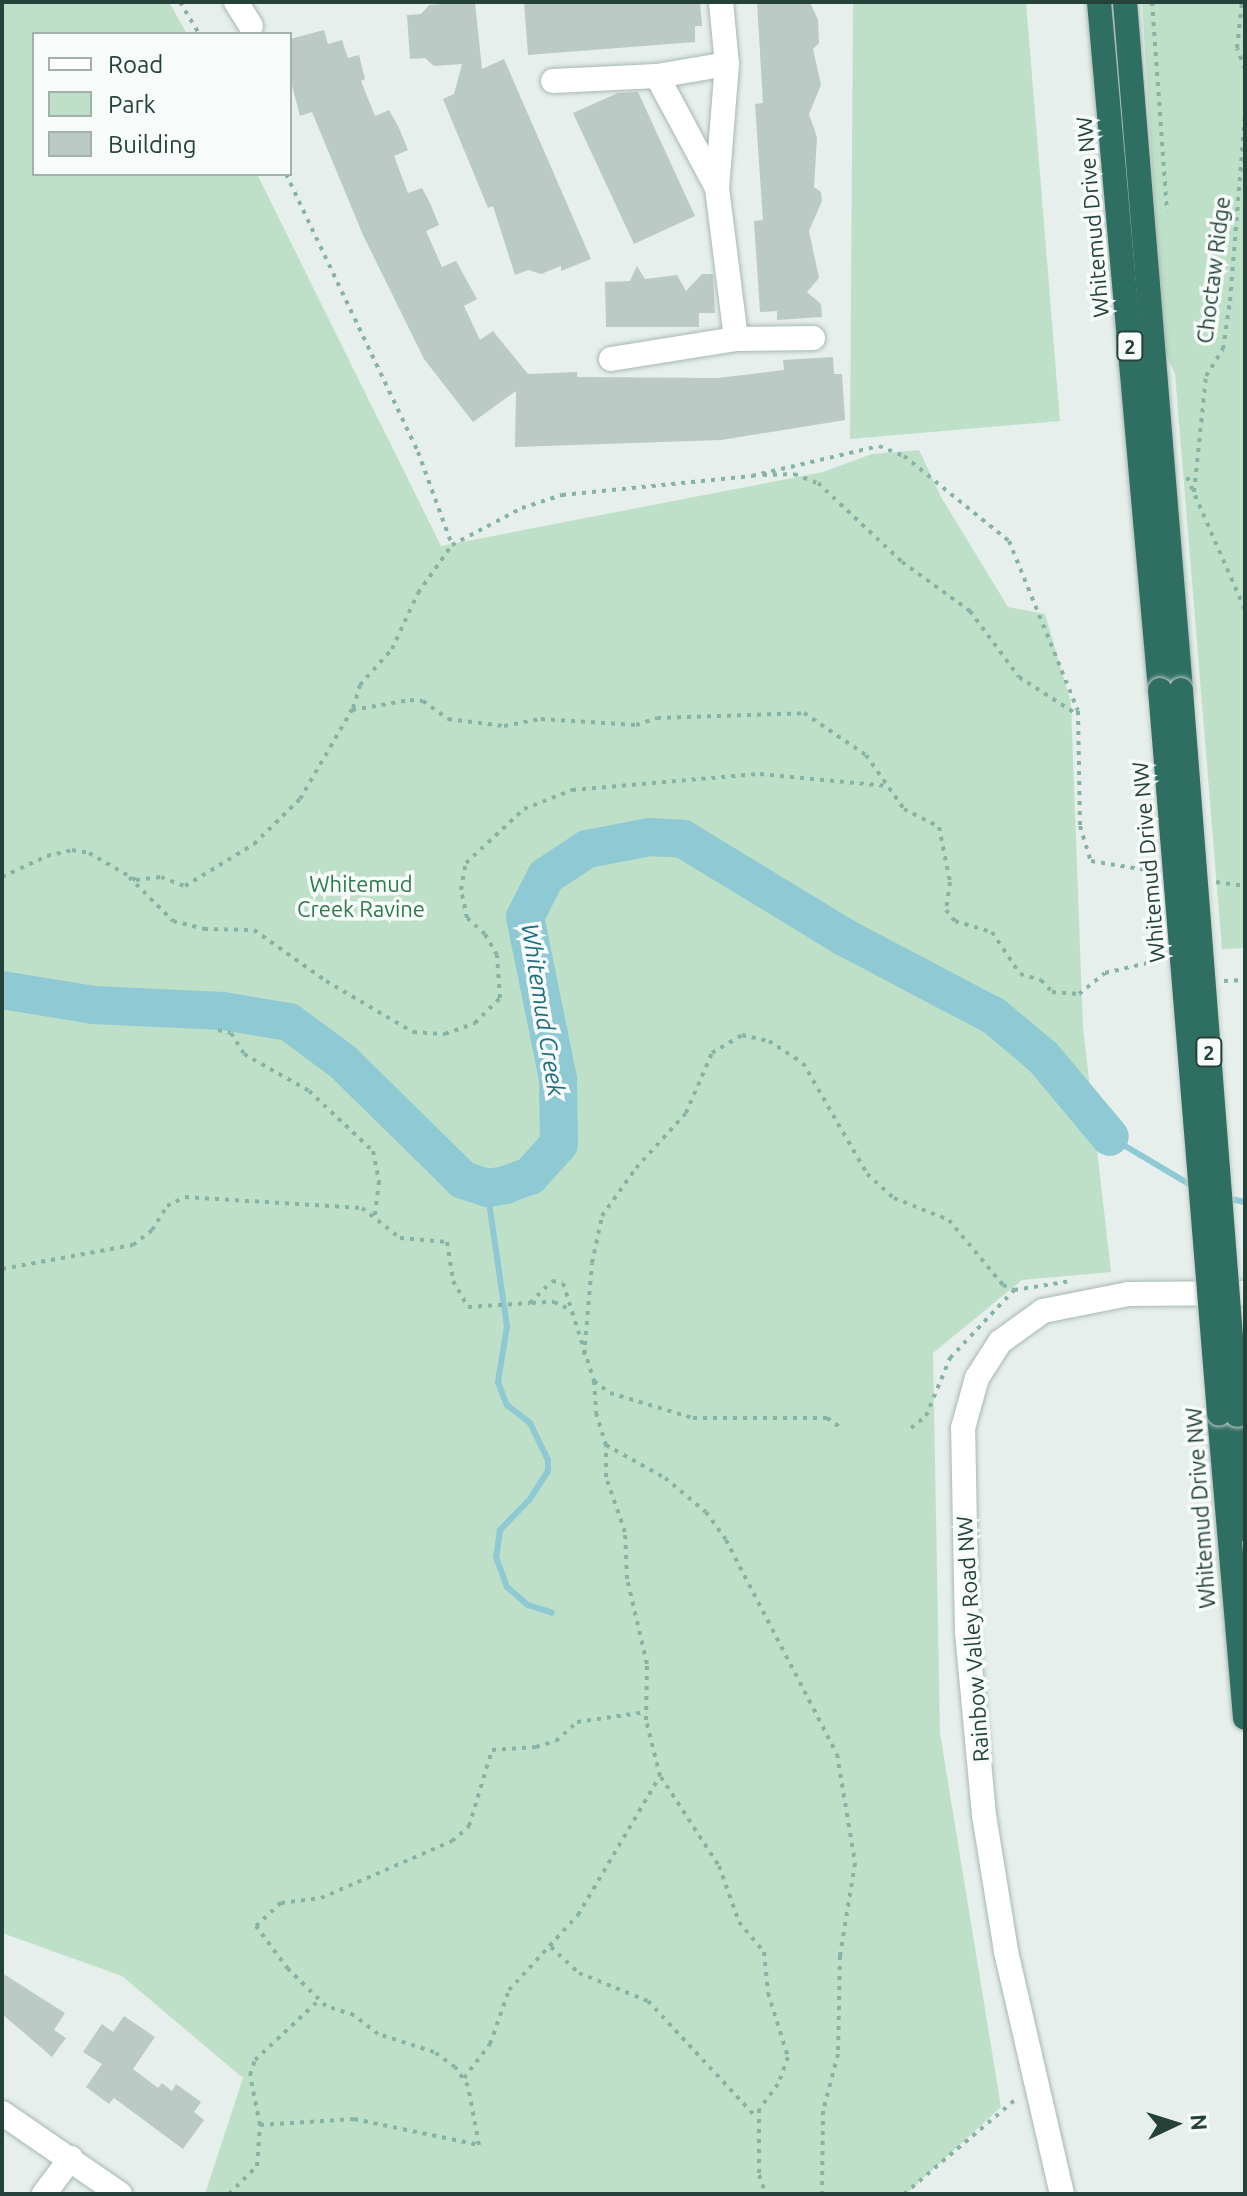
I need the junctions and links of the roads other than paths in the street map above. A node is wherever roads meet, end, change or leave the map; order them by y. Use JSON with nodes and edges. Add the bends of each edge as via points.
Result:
{"nodes":[{"id":1,"x":236,"y":2,"type":"edge"},
{"id":2,"x":721,"y":2,"type":"edge"},
{"id":3,"x":1099,"y":2,"type":"edge"},
{"id":4,"x":1125,"y":2,"type":"edge"},
{"id":5,"x":251,"y":26,"type":"dead end"},
{"id":6,"x":727,"y":64,"type":"junction"},
{"id":7,"x":657,"y":76,"type":"junction"},
{"id":8,"x":553,"y":81,"type":"dead end"},
{"id":9,"x":717,"y":188,"type":"junction"},
{"id":10,"x":813,"y":338,"type":"dead end"},
{"id":11,"x":736,"y":339,"type":"junction"},
{"id":12,"x":611,"y":359,"type":"dead end"},
{"id":13,"x":1170,"y":690,"type":"junction"},
{"id":14,"x":1245,"y":1293,"type":"edge"},
{"id":15,"x":1228,"y":1415,"type":"junction"},
{"id":16,"x":1245,"y":1530,"type":"edge"},
{"id":17,"x":1245,"y":1718,"type":"edge"},
{"id":18,"x":2,"y":2113,"type":"edge"},
{"id":19,"x":71,"y":2158,"type":"junction"},
{"id":20,"x":44,"y":2194,"type":"edge"},
{"id":21,"x":120,"y":2194,"type":"edge"},
{"id":22,"x":1062,"y":2194,"type":"edge"}],
"edges":[{"from":1,"to":5,"type":"street"},
{"from":2,"to":6,"type":"street"},
{"from":3,"to":13,"type":"highway","name":"Whitemud Drive NW","number":"2"},
{"from":4,"to":13,"type":"highway","name":"Whitemud Drive NW","number":"2"},
{"from":6,"to":7,"type":"street"},
{"from":6,"to":9,"type":"street"},
{"from":7,"to":8,"type":"street"},
{"from":7,"to":9,"type":"street"},
{"from":9,"to":11,"type":"street"},
{"from":10,"to":11,"type":"street"},
{"from":11,"to":12,"type":"street"},
{"from":13,"to":15,"type":"highway","name":"Whitemud Drive NW","number":"2","bridge":true},
{"from":14,"to":22,"type":"street","name":"Rainbow Valley Road NW","via":[[1128,1294],[1043,1311],[1000,1342],[977,1378],[963,1428],[967,1632],[984,1815],[1006,1951]]},
{"from":15,"to":16,"type":"highway","name":"Whitemud Drive NW","number":"2"},
{"from":15,"to":17,"type":"highway","name":"Whitemud Drive NW","number":"2"},
{"from":18,"to":19,"type":"street"},
{"from":19,"to":20,"type":"street"},
{"from":19,"to":21,"type":"street"}]}
